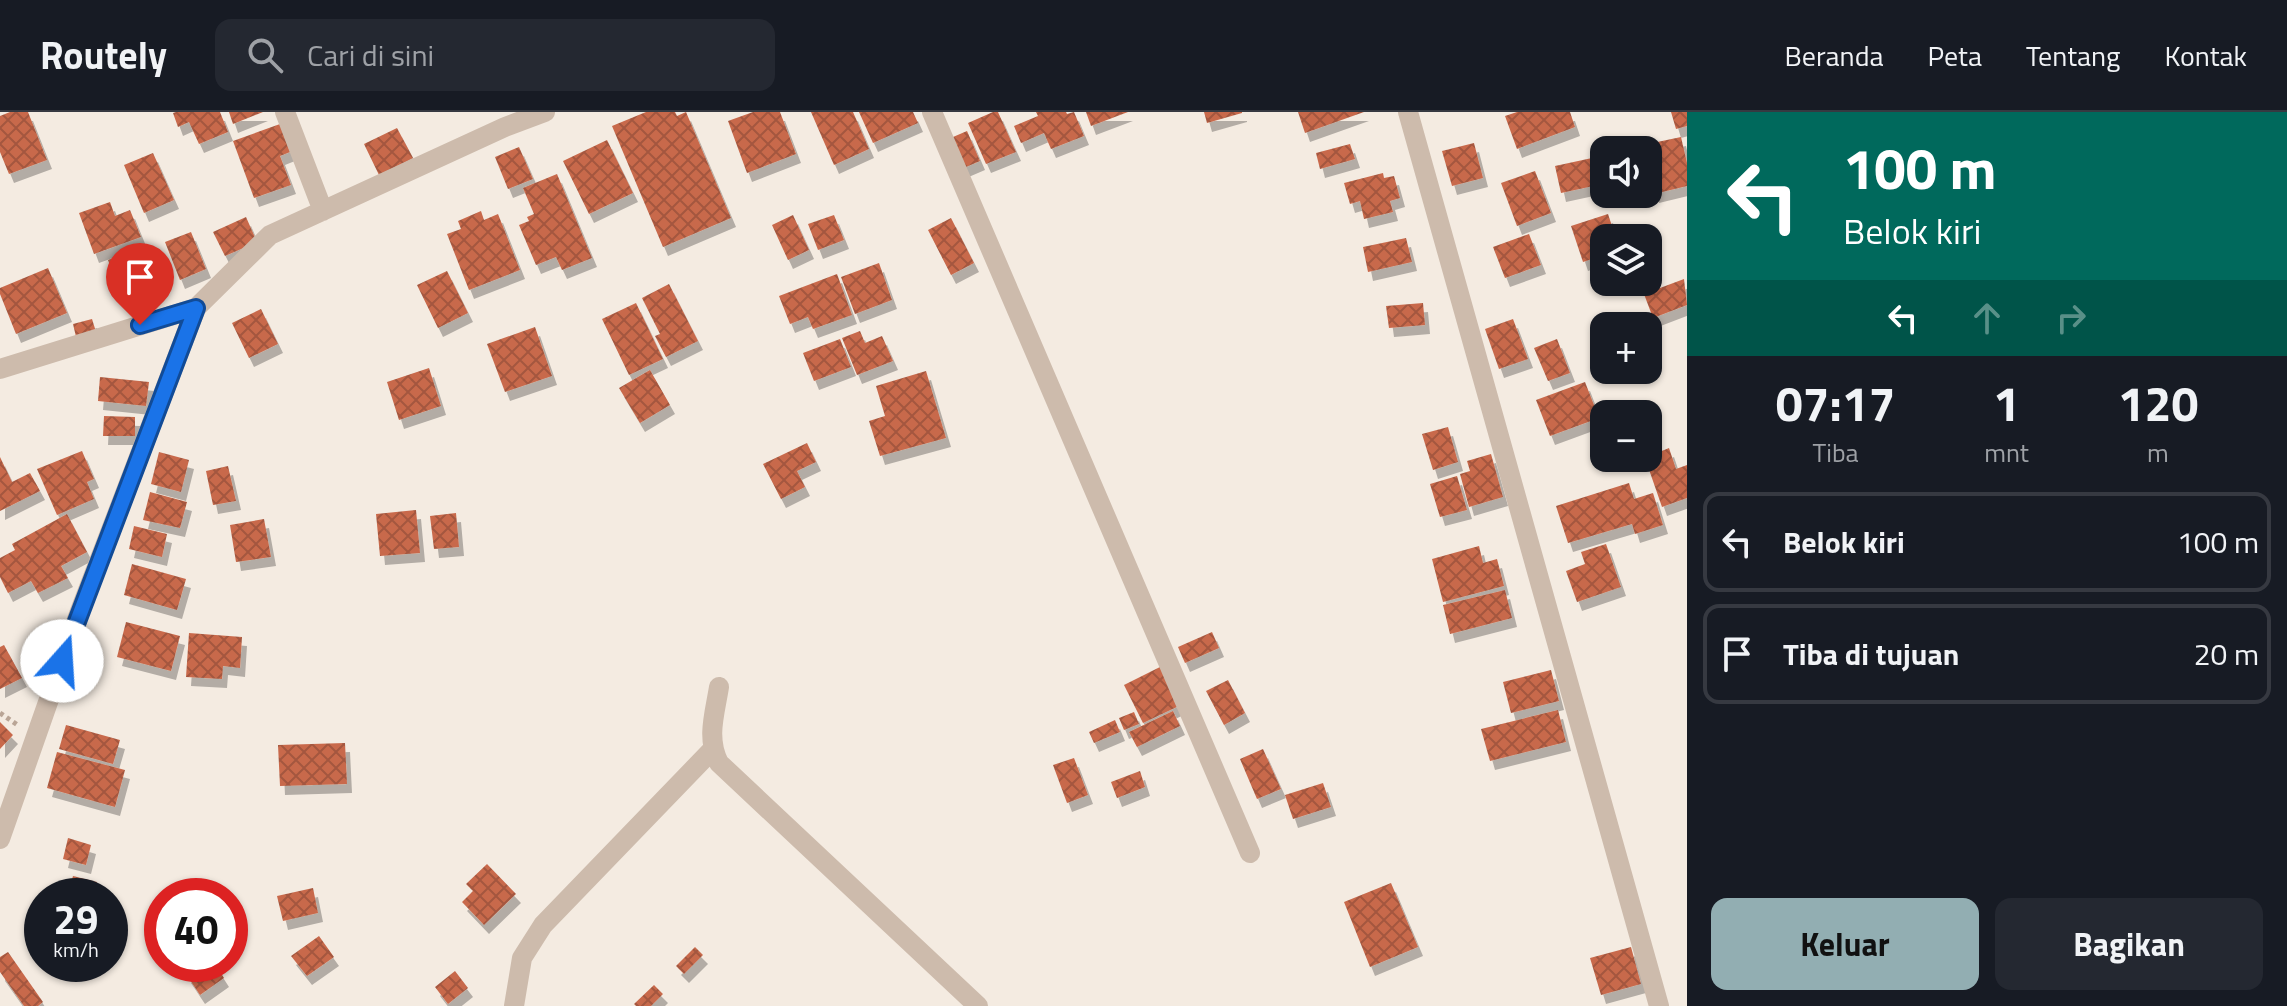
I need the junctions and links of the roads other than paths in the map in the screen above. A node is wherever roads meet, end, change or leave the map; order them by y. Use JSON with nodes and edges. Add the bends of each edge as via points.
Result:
{"nodes":[{"id":1,"x":285,"y":112,"type":"edge"},
{"id":2,"x":545,"y":112,"type":"edge"},
{"id":3,"x":932,"y":112,"type":"edge"},
{"id":4,"x":1408,"y":112,"type":"edge"},
{"id":5,"x":323,"y":211,"type":"junction"},
{"id":6,"x":196,"y":308,"type":"junction"},
{"id":7,"x":0,"y":369,"type":"edge"},
{"id":8,"x":719,"y":687,"type":"dead end"},
{"id":9,"x":712,"y":750,"type":"junction"},
{"id":10,"x":0,"y":839,"type":"edge"},
{"id":11,"x":1250,"y":853,"type":"dead end"},
{"id":12,"x":514,"y":1006,"type":"edge"},
{"id":13,"x":978,"y":1006,"type":"edge"},
{"id":14,"x":1659,"y":1006,"type":"edge"}],
"edges":[{"from":1,"to":5,"type":"street"},
{"from":2,"to":5,"type":"street"},
{"from":3,"to":11,"type":"street"},
{"from":4,"to":14,"type":"street"},
{"from":5,"to":6,"type":"street","via":[[270,235]]},
{"from":6,"to":7,"type":"street"},
{"from":6,"to":10,"type":"street"},
{"from":8,"to":9,"type":"street"},
{"from":9,"to":12,"type":"street","via":[[537,932],[522,958]]},
{"from":9,"to":13,"type":"street","via":[[728,774]]}]}
